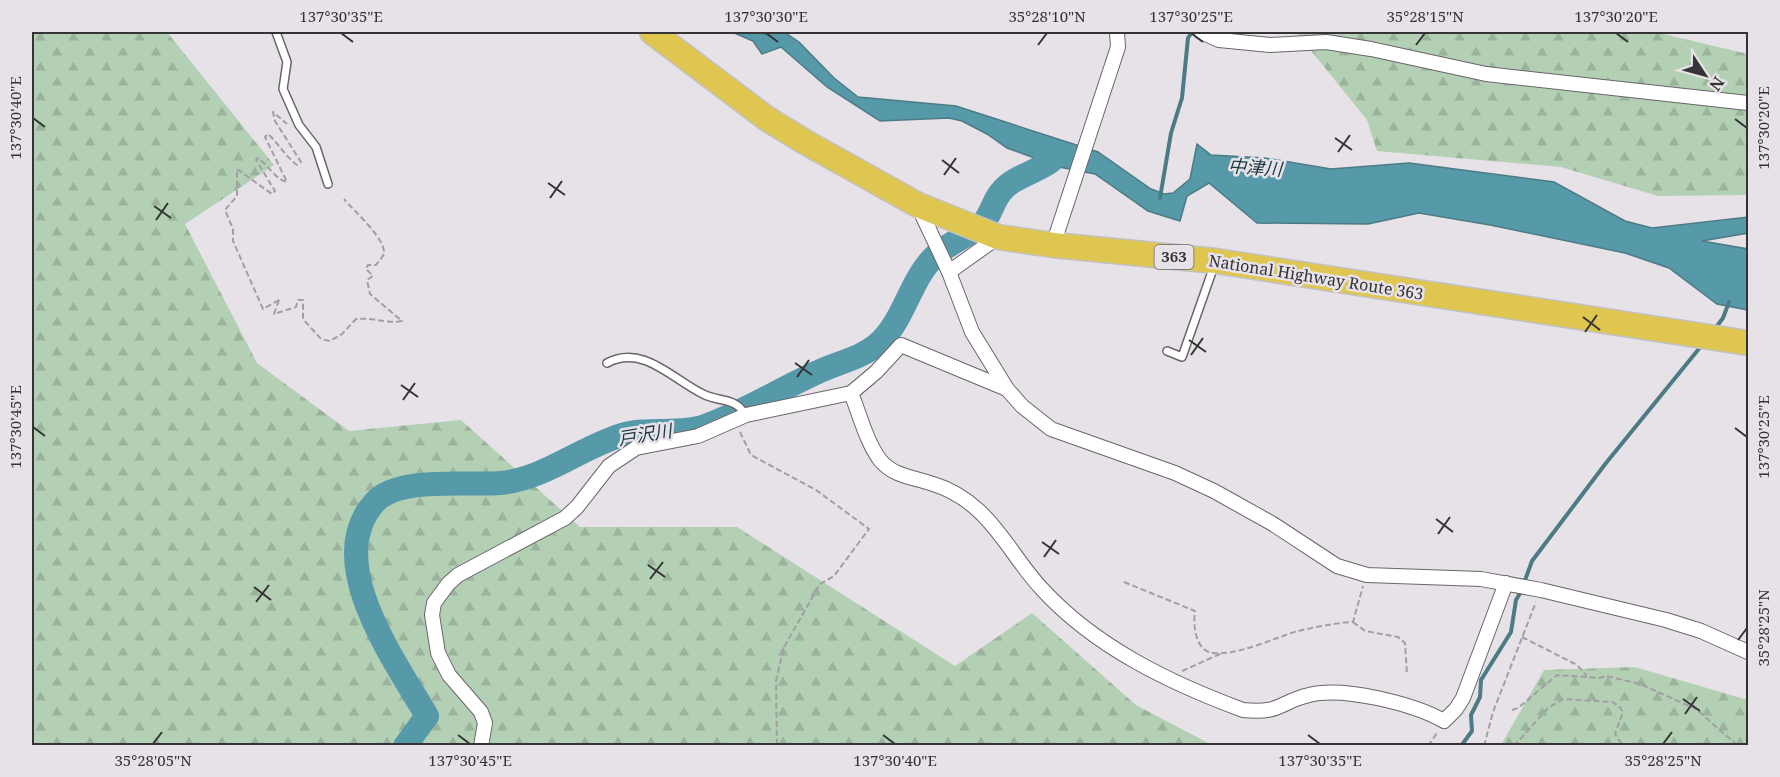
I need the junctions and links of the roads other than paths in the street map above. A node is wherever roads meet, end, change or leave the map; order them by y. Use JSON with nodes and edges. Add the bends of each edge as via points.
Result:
{"nodes":[{"id":1,"x":276,"y":32,"type":"edge"},
{"id":2,"x":652,"y":32,"type":"edge"},
{"id":3,"x":1117,"y":32,"type":"edge"},
{"id":4,"x":1201,"y":32,"type":"edge"},
{"id":5,"x":1749,"y":103,"type":"edge"},
{"id":6,"x":328,"y":184,"type":"dead end"},
{"id":7,"x":918,"y":205,"type":"junction"},
{"id":8,"x":998,"y":237,"type":"junction"},
{"id":9,"x":1054,"y":237,"type":"junction"},
{"id":10,"x":1216,"y":261,"type":"junction"},
{"id":11,"x":949,"y":272,"type":"junction"},
{"id":12,"x":1749,"y":343,"type":"edge"},
{"id":13,"x":1167,"y":351,"type":"dead end"},
{"id":14,"x":607,"y":363,"type":"dead end"},
{"id":15,"x":1007,"y":389,"type":"junction"},
{"id":16,"x":851,"y":393,"type":"junction"},
{"id":17,"x":746,"y":415,"type":"junction"},
{"id":18,"x":1506,"y":583,"type":"junction"},
{"id":19,"x":1749,"y":652,"type":"edge"},
{"id":20,"x":481,"y":746,"type":"edge"}],
"edges":[{"from":1,"to":6,"type":"lane","via":[[287,62],[283,89],[316,147]]},
{"from":2,"to":7,"type":"highway","name":"National Highway Route 363","number":"363","via":[[766,118]]},
{"from":3,"to":9,"type":"street","via":[[1118,46]]},
{"from":4,"to":5,"type":"street","via":[[1220,40],[1270,45],[1326,42],[1486,74]]},
{"from":7,"to":8,"type":"highway","name":"National Highway Route 363","number":"363"},
{"from":7,"to":11,"type":"street"},
{"from":8,"to":9,"type":"highway","name":"National Highway Route 363","number":"363"},
{"from":8,"to":11,"type":"street"},
{"from":9,"to":10,"type":"highway","name":"National Highway Route 363","number":"363"},
{"from":10,"to":12,"type":"highway","name":"National Highway Route 363","number":"363"},
{"from":10,"to":13,"type":"lane","via":[[1182,357]]},
{"from":11,"to":15,"type":"street","via":[[972,332]]},
{"from":14,"to":17,"type":"lane","via":[[619,357],[651,363],[703,394],[739,405]]},
{"from":15,"to":16,"type":"street","via":[[900,345]]},
{"from":15,"to":18,"type":"street","via":[[1051,429],[1214,491],[1336,566],[1367,575]]},
{"from":16,"to":17,"type":"street"},
{"from":16,"to":18,"type":"street","via":[[881,461],[892,472],[957,495],[979,511],[1025,571],[1074,621],[1110,646],[1243,710],[1278,709],[1309,695],[1329,692],[1399,702],[1444,721],[1462,698]]},
{"from":17,"to":20,"type":"street","via":[[698,436],[652,443],[622,456],[565,518],[458,575],[439,594],[432,615],[438,653],[449,675],[481,712],[485,723]]},
{"from":18,"to":19,"type":"street","via":[[1666,620]]}]}
